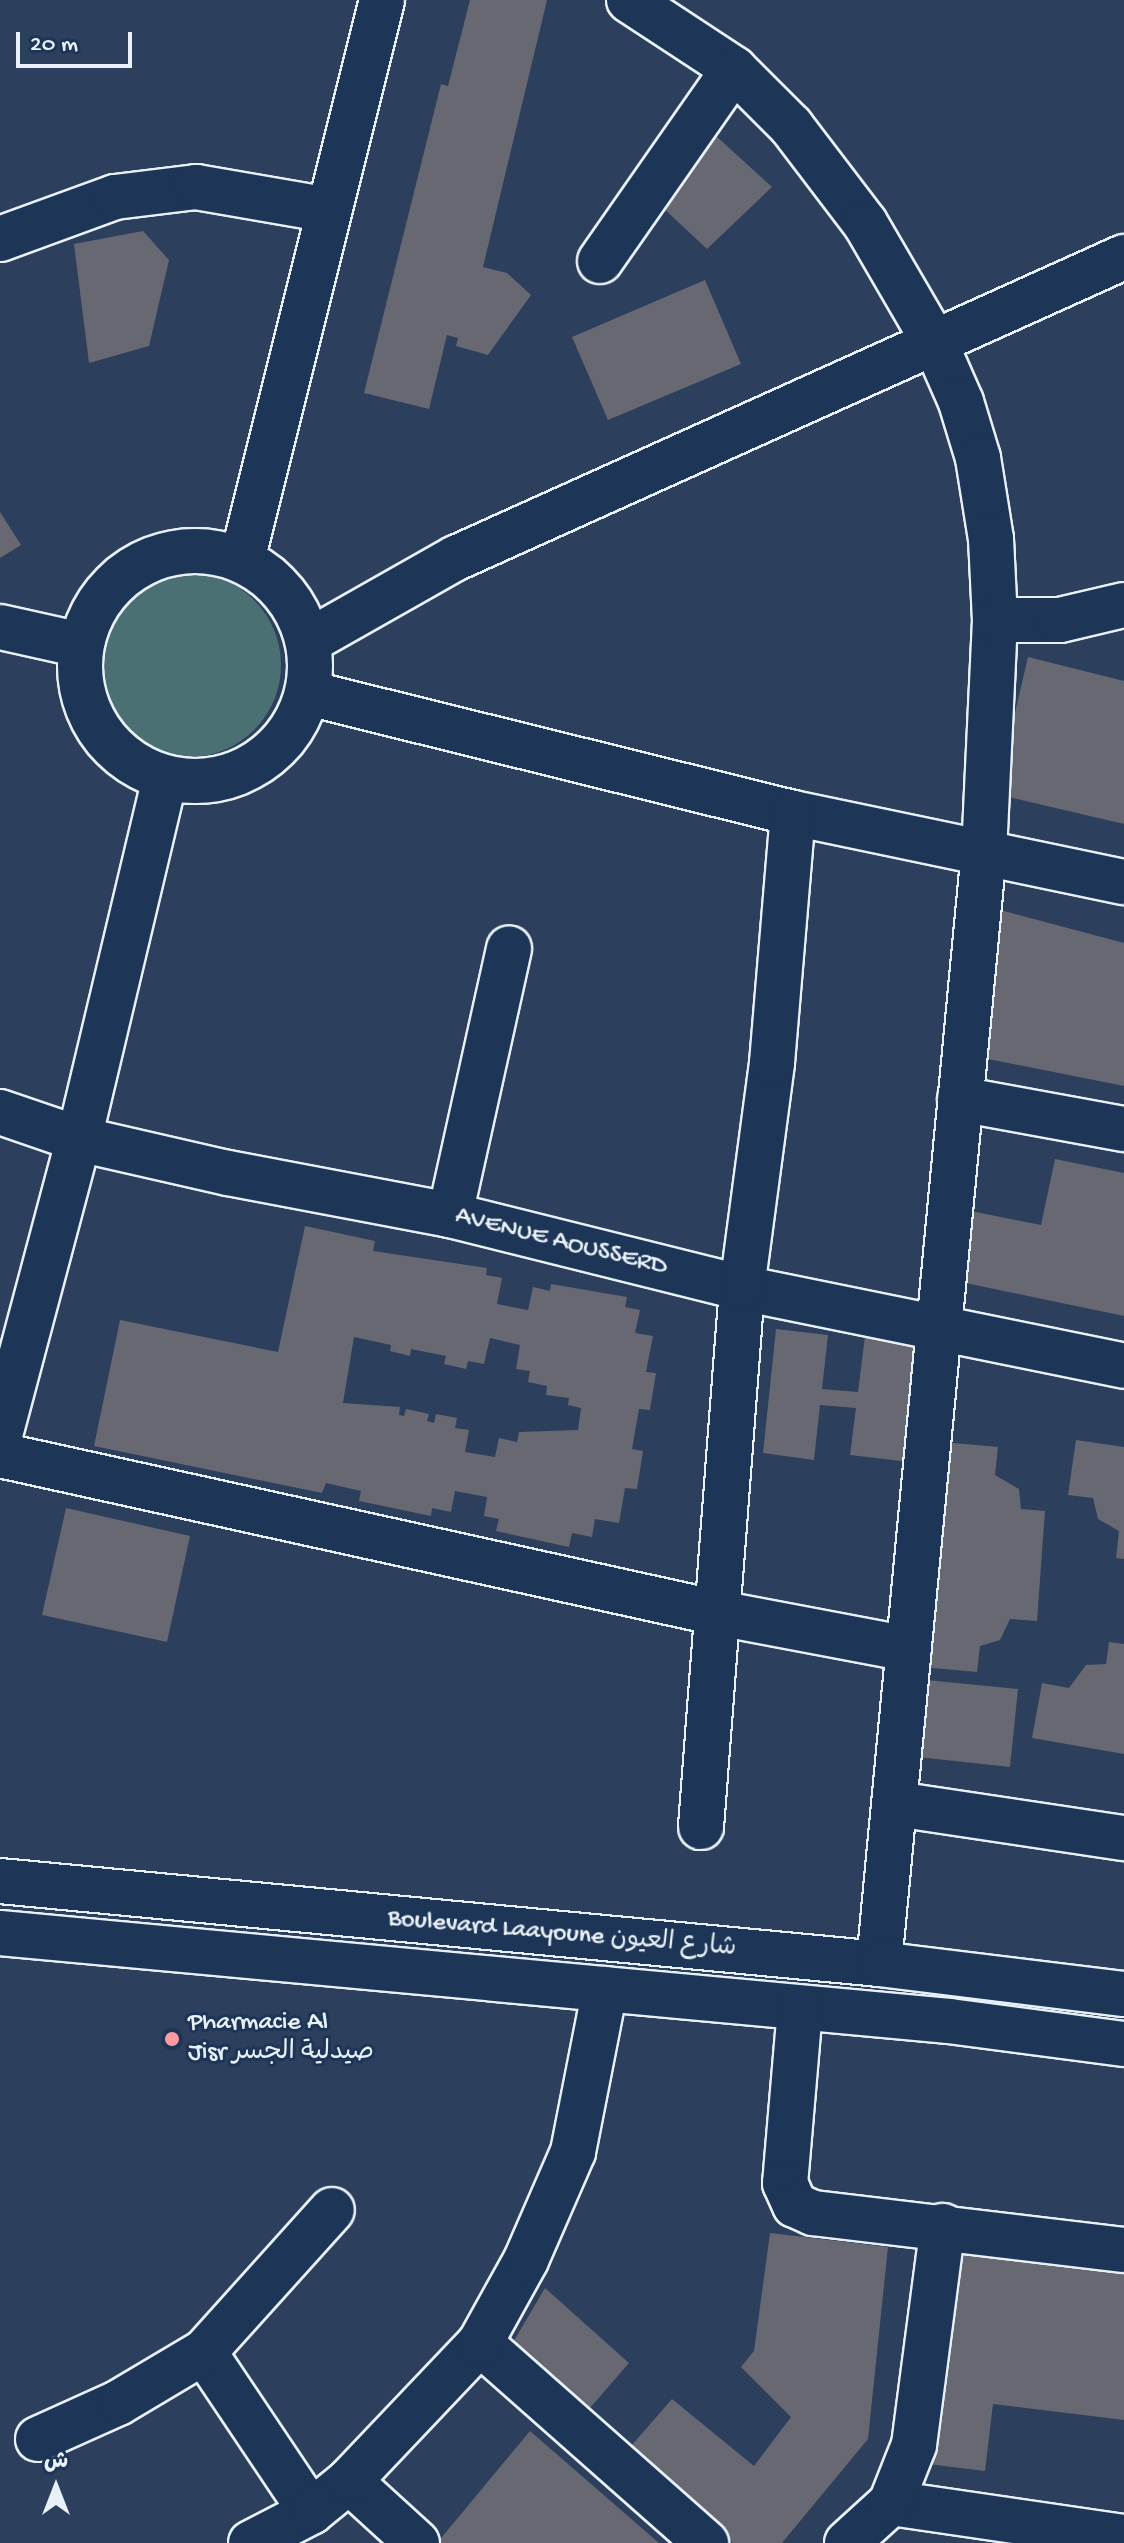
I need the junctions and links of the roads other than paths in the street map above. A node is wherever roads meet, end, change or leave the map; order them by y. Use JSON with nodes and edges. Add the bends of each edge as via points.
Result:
{"nodes":[{"id":1,"x":382,"y":0,"type":"edge"},
{"id":2,"x":646,"y":5,"type":"edge"},
{"id":3,"x":734,"y":69,"type":"junction"},
{"id":4,"x":329,"y":210,"type":"junction"},
{"id":5,"x":0,"y":239,"type":"edge"},
{"id":6,"x":1124,"y":257,"type":"edge"},
{"id":7,"x":600,"y":261,"type":"dead end"},
{"id":8,"x":936,"y":345,"type":"junction"},
{"id":9,"x":242,"y":560,"type":"junction"},
{"id":10,"x":1124,"y":605,"type":"edge"},
{"id":11,"x":995,"y":620,"type":"junction"},
{"id":12,"x":0,"y":627,"type":"edge"},
{"id":13,"x":309,"y":641,"type":"junction"},
{"id":14,"x":81,"y":645,"type":"junction"},
{"id":15,"x":308,"y":693,"type":"junction"},
{"id":16,"x":165,"y":778,"type":"junction"},
{"id":17,"x":793,"y":813,"type":"junction"},
{"id":18,"x":984,"y":851,"type":"junction"},
{"id":19,"x":1124,"y":882,"type":"edge"},
{"id":20,"x":509,"y":948,"type":"dead end"},
{"id":21,"x":960,"y":1099,"type":"junction"},
{"id":22,"x":0,"y":1112,"type":"edge"},
{"id":23,"x":1124,"y":1129,"type":"edge"},
{"id":24,"x":79,"y":1139,"type":"junction"},
{"id":25,"x":450,"y":1215,"type":"junction"},
{"id":26,"x":742,"y":1288,"type":"junction"},
{"id":27,"x":940,"y":1329,"type":"junction"},
{"id":28,"x":1124,"y":1366,"type":"edge"},
{"id":29,"x":0,"y":1435,"type":"edge"},
{"id":30,"x":0,"y":1455,"type":"edge"},
{"id":31,"x":718,"y":1613,"type":"junction"},
{"id":32,"x":909,"y":1649,"type":"junction"},
{"id":33,"x":896,"y":1804,"type":"junction"},
{"id":34,"x":701,"y":1827,"type":"dead end"},
{"id":35,"x":1124,"y":1838,"type":"edge"},
{"id":36,"x":0,"y":1881,"type":"edge"},
{"id":37,"x":0,"y":1933,"type":"edge"},
{"id":38,"x":879,"y":1964,"type":"junction"},
{"id":39,"x":605,"y":1989,"type":"junction"},
{"id":40,"x":1124,"y":1994,"type":"edge"},
{"id":41,"x":800,"y":2009,"type":"junction"},
{"id":42,"x":1124,"y":2044,"type":"edge"},
{"id":43,"x":332,"y":2210,"type":"dead end"},
{"id":44,"x":943,"y":2226,"type":"junction"},
{"id":45,"x":1124,"y":2250,"type":"edge"},
{"id":46,"x":480,"y":2343,"type":"junction"},
{"id":47,"x":204,"y":2352,"type":"junction"},
{"id":48,"x":38,"y":2439,"type":"dead end"},
{"id":49,"x":349,"y":2481,"type":"junction"},
{"id":50,"x":891,"y":2503,"type":"junction"},
{"id":51,"x":311,"y":2512,"type":"junction"},
{"id":52,"x":1124,"y":2537,"type":"edge"},
{"id":53,"x":251,"y":2543,"type":"edge"},
{"id":54,"x":417,"y":2543,"type":"edge"},
{"id":55,"x":706,"y":2543,"type":"edge"},
{"id":56,"x":847,"y":2543,"type":"edge"}],
"edges":[{"from":1,"to":4,"type":"street"},
{"from":2,"to":3,"type":"street"},
{"from":3,"to":7,"type":"street"},
{"from":3,"to":8,"type":"street","via":[[791,126],[865,223]]},
{"from":4,"to":5,"type":"street","via":[[196,187],[115,197]]},
{"from":4,"to":9,"type":"street"},
{"from":6,"to":8,"type":"street"},
{"from":8,"to":11,"type":"street","via":[[978,458],[991,539]]},
{"from":8,"to":13,"type":"street","via":[[456,558]]},
{"from":9,"to":13,"type":"street","via":[[285,593]]},
{"from":9,"to":14,"type":"street","via":[[201,550],[160,556],[123,575],[95,607]]},
{"from":10,"to":11,"type":"street","via":[[1060,620]]},
{"from":11,"to":18,"type":"street"},
{"from":12,"to":14,"type":"street"},
{"from":13,"to":15,"type":"street"},
{"from":14,"to":16,"type":"street","via":[[80,680],[95,722],[134,764]]},
{"from":15,"to":16,"type":"street","via":[[294,727],[270,755],[226,776],[202,781]]},
{"from":15,"to":17,"type":"street"},
{"from":16,"to":24,"type":"street"},
{"from":17,"to":18,"type":"street"},
{"from":17,"to":26,"type":"street","via":[[772,1063]]},
{"from":18,"to":19,"type":"street"},
{"from":18,"to":21,"type":"street"},
{"from":20,"to":25,"type":"street"},
{"from":21,"to":23,"type":"street"},
{"from":21,"to":27,"type":"street"},
{"from":22,"to":24,"type":"street","name":"AVENUE AOUSSERD"},
{"from":24,"to":25,"type":"street","name":"AVENUE AOUSSERD"},
{"from":24,"to":29,"type":"street"},
{"from":25,"to":26,"type":"street","name":"AVENUE AOUSSERD"},
{"from":26,"to":27,"type":"street","name":"AVENUE AOUSSERD"},
{"from":26,"to":31,"type":"street"},
{"from":27,"to":28,"type":"street","name":"AVENUE AOUSSERD"},
{"from":27,"to":32,"type":"street"},
{"from":30,"to":31,"type":"street"},
{"from":31,"to":32,"type":"street"},
{"from":31,"to":34,"type":"street"},
{"from":32,"to":33,"type":"street"},
{"from":33,"to":35,"type":"street"},
{"from":33,"to":38,"type":"street"},
{"from":36,"to":38,"type":"street","name":"Boulevard Laayoune شارع العيون"},
{"from":37,"to":39,"type":"street","name":"Boulevard Laayoune شارع العيون"},
{"from":38,"to":40,"type":"street","name":"Boulevard Laayoune شارع العيون"},
{"from":39,"to":41,"type":"street","name":"Boulevard Laayoune شارع العيون"},
{"from":39,"to":46,"type":"street","via":[[573,2152],[526,2260]]},
{"from":41,"to":42,"type":"street","name":"Boulevard Laayoune شارع العيون"},
{"from":41,"to":44,"type":"street","via":[[785,2183],[795,2205],[813,2213]]},
{"from":43,"to":47,"type":"street"},
{"from":44,"to":45,"type":"street"},
{"from":44,"to":50,"type":"street","via":[[914,2445]]},
{"from":46,"to":49,"type":"street"},
{"from":46,"to":55,"type":"street"},
{"from":47,"to":48,"type":"street","via":[[118,2403]]},
{"from":47,"to":51,"type":"street"},
{"from":49,"to":51,"type":"street"},
{"from":49,"to":54,"type":"street"},
{"from":50,"to":52,"type":"street"},
{"from":50,"to":56,"type":"street"},
{"from":51,"to":53,"type":"street"}]}
